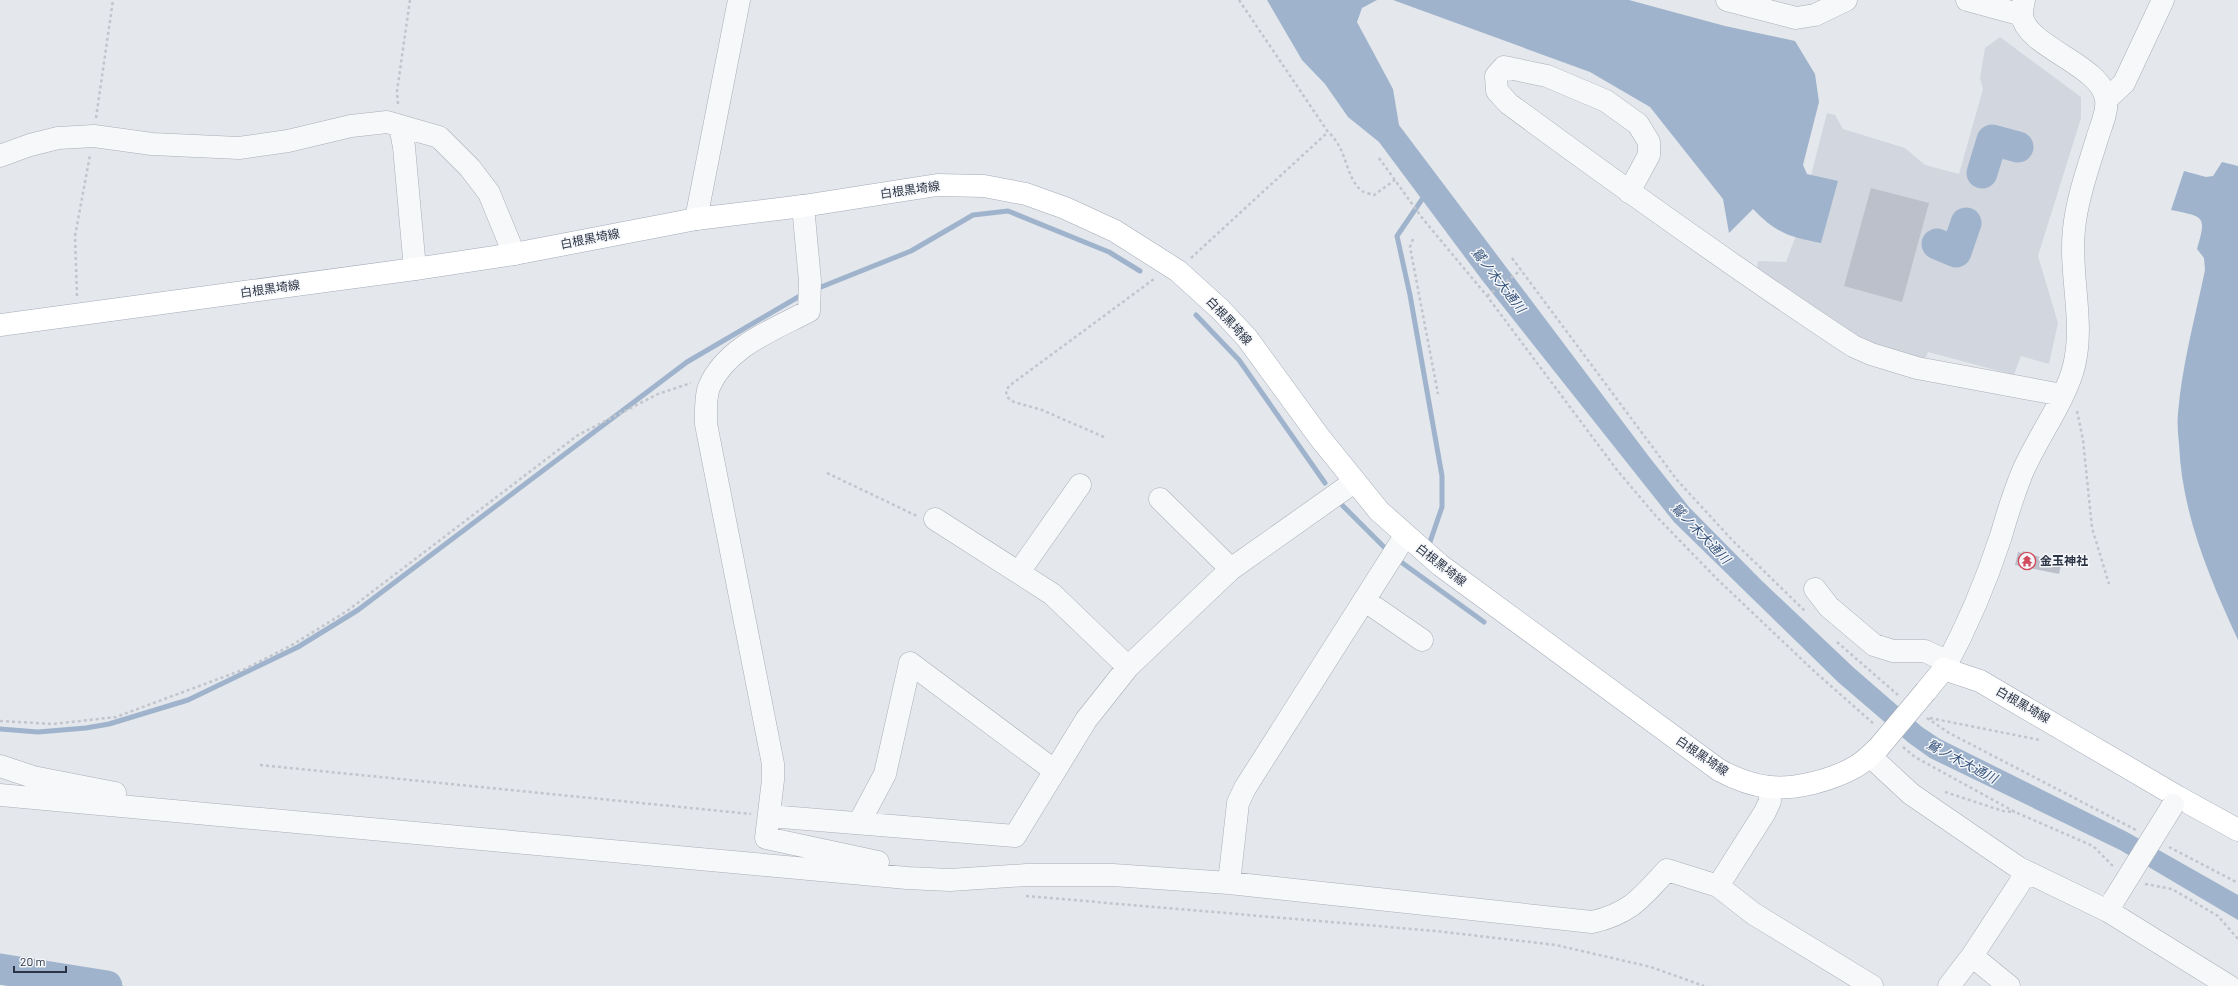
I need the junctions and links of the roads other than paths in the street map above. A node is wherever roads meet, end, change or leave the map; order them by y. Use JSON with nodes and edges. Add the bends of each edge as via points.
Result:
{"nodes":[{"id":1,"x":739,"y":0,"type":"edge"},
{"id":2,"x":1727,"y":0,"type":"edge"},
{"id":3,"x":1846,"y":0,"type":"edge"},
{"id":4,"x":1967,"y":0,"type":"edge"},
{"id":5,"x":2163,"y":0,"type":"edge"},
{"id":6,"x":2015,"y":6,"type":"edge"},
{"id":7,"x":2106,"y":100,"type":"junction"},
{"id":8,"x":400,"y":126,"type":"junction"},
{"id":9,"x":0,"y":156,"type":"edge"},
{"id":10,"x":1629,"y":192,"type":"junction"},
{"id":11,"x":803,"y":206,"type":"junction"},
{"id":12,"x":696,"y":219,"type":"junction"},
{"id":13,"x":514,"y":254,"type":"junction"},
{"id":14,"x":415,"y":269,"type":"junction"},
{"id":15,"x":0,"y":325,"type":"edge"},
{"id":16,"x":2062,"y":395,"type":"junction"},
{"id":17,"x":1354,"y":482,"type":"junction"},
{"id":18,"x":1080,"y":486,"type":"dead end"},
{"id":19,"x":1160,"y":499,"type":"dead end"},
{"id":20,"x":935,"y":519,"type":"road end"},
{"id":21,"x":1405,"y":536,"type":"junction"},
{"id":22,"x":1231,"y":569,"type":"junction"},
{"id":23,"x":1019,"y":572,"type":"junction"},
{"id":24,"x":1815,"y":589,"type":"dead end"},
{"id":25,"x":1364,"y":600,"type":"junction"},
{"id":26,"x":1422,"y":640,"type":"dead end"},
{"id":27,"x":1946,"y":665,"type":"junction"},
{"id":28,"x":1128,"y":667,"type":"junction"},
{"id":29,"x":1883,"y":749,"type":"junction"},
{"id":30,"x":0,"y":766,"type":"edge"},
{"id":31,"x":1055,"y":771,"type":"junction"},
{"id":32,"x":1769,"y":787,"type":"junction"},
{"id":33,"x":0,"y":795,"type":"edge"},
{"id":34,"x":2176,"y":801,"type":"junction"},
{"id":35,"x":127,"y":806,"type":"junction"},
{"id":36,"x":769,"y":816,"type":"junction"},
{"id":37,"x":859,"y":823,"type":"junction"},
{"id":38,"x":2238,"y":830,"type":"edge"},
{"id":39,"x":2027,"y":872,"type":"junction"},
{"id":40,"x":906,"y":878,"type":"junction"},
{"id":41,"x":1229,"y":883,"type":"junction"},
{"id":42,"x":1718,"y":886,"type":"junction"},
{"id":43,"x":2111,"y":906,"type":"junction"},
{"id":44,"x":1972,"y":956,"type":"junction"},
{"id":45,"x":1872,"y":986,"type":"edge"},
{"id":46,"x":1949,"y":986,"type":"edge"},
{"id":47,"x":2009,"y":986,"type":"edge"},
{"id":48,"x":2229,"y":986,"type":"edge"}],
"edges":[{"from":1,"to":12,"type":"street"},
{"from":2,"to":3,"type":"street","via":[[1796,18],[1815,15]]},
{"from":4,"to":6,"type":"street"},
{"from":5,"to":7,"type":"street","via":[[2124,83]]},
{"from":6,"to":7,"type":"street","via":[[2039,39],[2094,78]]},
{"from":7,"to":16,"type":"street","via":[[2083,184],[2074,229],[2078,344],[2074,368]]},
{"from":8,"to":9,"type":"street","via":[[387,122],[351,126],[288,141],[240,148],[152,144],[94,136],[58,138]]},
{"from":8,"to":13,"type":"street","via":[[439,137],[470,168],[489,193]]},
{"from":8,"to":14,"type":"street"},
{"from":10,"to":10,"type":"street","via":[[1509,104],[1497,91],[1496,76],[1504,67],[1554,78],[1606,101],[1638,124],[1649,142],[1649,156]]},
{"from":10,"to":16,"type":"street","via":[[1755,281],[1865,352],[1917,368]]},
{"from":11,"to":12,"type":"main road","name":"白根黒埼線"},
{"from":11,"to":17,"type":"main road","name":"白根黒埼線","via":[[937,185],[984,186],[1026,194],[1065,208],[1114,232],[1175,269],[1221,310],[1247,338]]},
{"from":11,"to":36,"type":"street","via":[[810,281],[809,311],[748,343],[731,356],[708,388],[706,424],[773,764]]},
{"from":12,"to":13,"type":"main road","name":"白根黒埼線"},
{"from":13,"to":14,"type":"main road","name":"白根黒埼線"},
{"from":14,"to":15,"type":"main road","name":"白根黒埼線"},
{"from":16,"to":27,"type":"street","via":[[2023,472],[1974,608]]},
{"from":17,"to":21,"type":"main road","name":"白根黒埼線"},
{"from":17,"to":22,"type":"street"},
{"from":18,"to":23,"type":"street"},
{"from":19,"to":22,"type":"street"},
{"from":20,"to":23,"type":"street"},
{"from":21,"to":25,"type":"street"},
{"from":21,"to":32,"type":"main road","name":"白根黒埼線","via":[[1440,565],[1719,770],[1733,777]]},
{"from":22,"to":28,"type":"street"},
{"from":23,"to":28,"type":"street","via":[[1052,594]]},
{"from":24,"to":27,"type":"street","via":[[1829,607],[1874,645],[1893,651],[1925,651]]},
{"from":25,"to":26,"type":"street"},
{"from":25,"to":41,"type":"street","via":[[1245,788],[1238,803]]},
{"from":27,"to":29,"type":"main road","name":"白根黒埼線","bridge":true},
{"from":27,"to":34,"type":"main road","name":"白根黒埼線","via":[[1998,690]]},
{"from":28,"to":31,"type":"street","via":[[1086,720]]},
{"from":29,"to":32,"type":"main road","name":"白根黒埼線","via":[[1856,767],[1831,777],[1790,786]]},
{"from":29,"to":39,"type":"street","via":[[1911,794]]},
{"from":30,"to":35,"type":"street","via":[[33,777],[119,794]]},
{"from":31,"to":37,"type":"street","via":[[1014,836]]},
{"from":31,"to":37,"type":"street","via":[[910,663],[885,774]]},
{"from":32,"to":42,"type":"street","via":[[1770,801],[1765,812]]},
{"from":33,"to":35,"type":"street"},
{"from":34,"to":38,"type":"main road","name":"白根黒埼線"},
{"from":34,"to":43,"type":"street","bridge":true},
{"from":35,"to":40,"type":"street"},
{"from":36,"to":37,"type":"street"},
{"from":36,"to":40,"type":"street","via":[[766,838],[893,865]]},
{"from":39,"to":43,"type":"street"},
{"from":39,"to":44,"type":"street"},
{"from":40,"to":41,"type":"street","via":[[950,880],[1027,874],[1113,875]]},
{"from":41,"to":42,"type":"street","via":[[1592,922],[1613,917],[1637,902],[1667,870]]},
{"from":42,"to":45,"type":"street","via":[[1754,914]]},
{"from":43,"to":48,"type":"street"},
{"from":44,"to":46,"type":"street"},
{"from":44,"to":47,"type":"street"}]}
